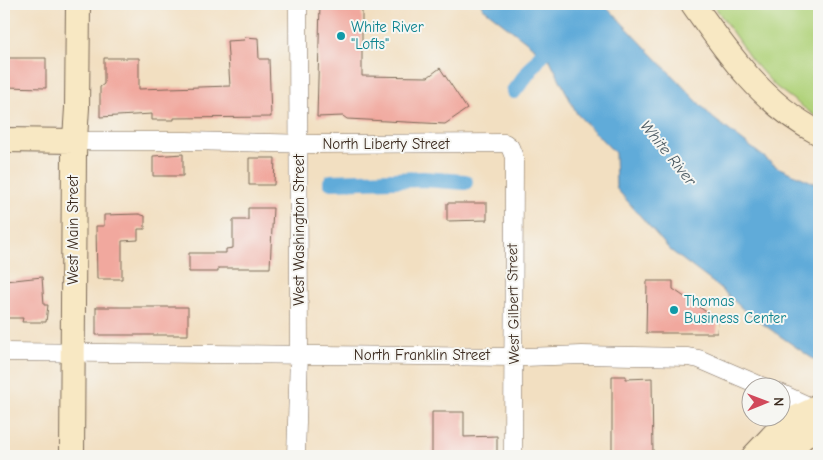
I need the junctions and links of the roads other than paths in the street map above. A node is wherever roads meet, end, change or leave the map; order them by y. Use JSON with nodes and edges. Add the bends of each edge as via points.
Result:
{"nodes":[{"id":1,"x":78,"y":4,"type":"edge"},
{"id":2,"x":298,"y":4,"type":"edge"},
{"id":3,"x":693,"y":4,"type":"edge"},
{"id":4,"x":819,"y":133,"type":"edge"},
{"id":5,"x":4,"y":140,"type":"edge"},
{"id":6,"x":74,"y":141,"type":"junction"},
{"id":7,"x":299,"y":143,"type":"junction"},
{"id":8,"x":513,"y":153,"type":"joint"},
{"id":9,"x":4,"y":352,"type":"edge"},
{"id":10,"x":72,"y":353,"type":"junction"},
{"id":11,"x":299,"y":354,"type":"junction"},
{"id":12,"x":514,"y":356,"type":"junction"},
{"id":13,"x":743,"y":378,"type":"edge"},
{"id":14,"x":790,"y":398,"type":"edge"},
{"id":15,"x":818,"y":409,"type":"edge"},
{"id":16,"x":72,"y":456,"type":"edge"},
{"id":17,"x":296,"y":456,"type":"edge"},
{"id":18,"x":513,"y":456,"type":"edge"},
{"id":19,"x":754,"y":456,"type":"edge"},
{"id":20,"x":784,"y":456,"type":"edge"}],
"edges":[{"from":1,"to":6,"type":"main road","name":"West Main Street"},
{"from":2,"to":7,"type":"street","name":"West Washington Street"},
{"from":3,"to":4,"type":"main road","via":[[758,88],[771,101]]},
{"from":5,"to":6,"type":"main road"},
{"from":6,"to":7,"type":"street","name":"North Liberty Street"},
{"from":6,"to":10,"type":"main road","name":"West Main Street"},
{"from":7,"to":8,"type":"street","name":"North Liberty Street","via":[[505,143]]},
{"from":7,"to":11,"type":"street","name":"West Washington Street"},
{"from":8,"to":12,"type":"street","name":"West Gilbert Street"},
{"from":9,"to":10,"type":"street","name":"North Franklin Street"},
{"from":10,"to":11,"type":"street","name":"North Franklin Street"},
{"from":10,"to":16,"type":"main road","name":"West Main Street"},
{"from":11,"to":12,"type":"street","name":"North Franklin Street"},
{"from":11,"to":17,"type":"street","name":"West Washington Street"},
{"from":12,"to":13,"type":"street","name":"North Franklin Street","via":[[688,357]]},
{"from":12,"to":18,"type":"street","name":"West Gilbert Street"},
{"from":14,"to":15,"type":"street"},
{"from":15,"to":19,"type":"main road","via":[[785,423]]},
{"from":15,"to":20,"type":"main road","via":[[807,433]]}]}
